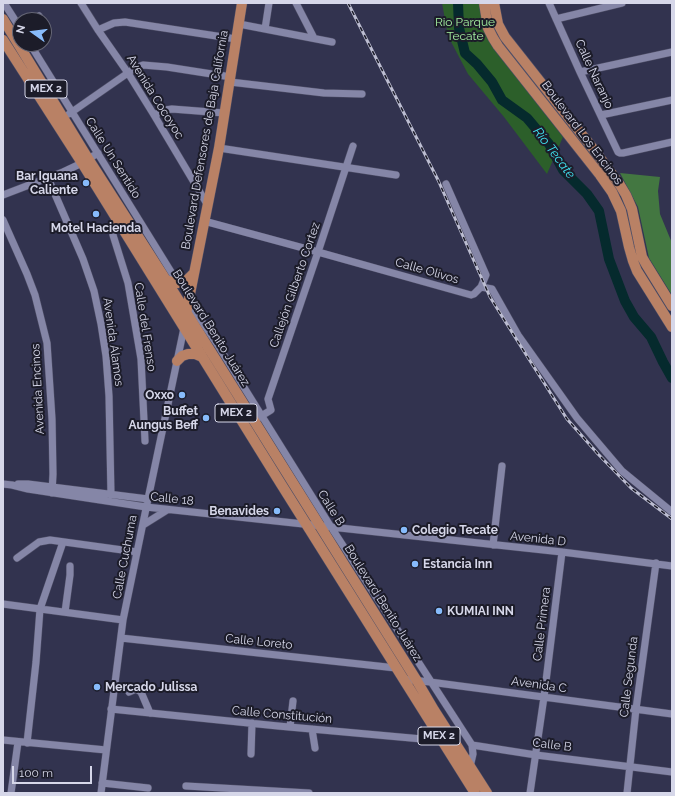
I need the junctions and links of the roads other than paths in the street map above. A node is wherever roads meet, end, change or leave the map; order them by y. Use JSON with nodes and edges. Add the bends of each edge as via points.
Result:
{"nodes":[{"id":1,"x":4,"y":3,"type":"edge"},
{"id":2,"x":81,"y":3,"type":"edge"},
{"id":3,"x":242,"y":3,"type":"edge"},
{"id":4,"x":269,"y":3,"type":"edge"},
{"id":5,"x":296,"y":3,"type":"edge"},
{"id":6,"x":484,"y":3,"type":"edge"},
{"id":7,"x":494,"y":3,"type":"edge"},
{"id":8,"x":549,"y":3,"type":"edge"},
{"id":9,"x":622,"y":3,"type":"edge"},
{"id":10,"x":3,"y":19,"type":"edge"},
{"id":11,"x":556,"y":19,"type":"junction"},
{"id":12,"x":12,"y":20,"type":"edge"},
{"id":13,"x":239,"y":24,"type":"junction"},
{"id":14,"x":12,"y":26,"type":"edge"},
{"id":15,"x":265,"y":29,"type":"junction"},
{"id":16,"x":98,"y":30,"type":"junction"},
{"id":17,"x":314,"y":38,"type":"junction"},
{"id":18,"x":236,"y":39,"type":"junction"},
{"id":19,"x":3,"y":40,"type":"edge"},
{"id":20,"x":332,"y":42,"type":"dead end"},
{"id":21,"x":30,"y":52,"type":"edge"},
{"id":22,"x":34,"y":52,"type":"edge"},
{"id":23,"x":672,"y":52,"type":"edge"},
{"id":24,"x":580,"y":72,"type":"junction"},
{"id":25,"x":128,"y":73,"type":"junction"},
{"id":26,"x":230,"y":79,"type":"junction"},
{"id":27,"x":362,"y":94,"type":"dead end"},
{"id":28,"x":672,"y":100,"type":"edge"},
{"id":29,"x":224,"y":113,"type":"junction"},
{"id":30,"x":67,"y":115,"type":"junction"},
{"id":31,"x":154,"y":115,"type":"junction"},
{"id":32,"x":601,"y":115,"type":"junction"},
{"id":33,"x":672,"y":142,"type":"edge"},
{"id":34,"x":353,"y":146,"type":"dead end"},
{"id":35,"x":219,"y":148,"type":"junction"},
{"id":36,"x":595,"y":151,"type":"junction"},
{"id":37,"x":98,"y":153,"type":"junction"},
{"id":38,"x":587,"y":158,"type":"junction"},
{"id":39,"x":85,"y":162,"type":"junction"},
{"id":40,"x":346,"y":167,"type":"junction"},
{"id":41,"x":396,"y":175,"type":"dead end"},
{"id":42,"x":48,"y":178,"type":"junction"},
{"id":43,"x":446,"y":184,"type":"dead end"},
{"id":44,"x":3,"y":195,"type":"edge"},
{"id":45,"x":207,"y":204,"type":"junction"},
{"id":46,"x":3,"y":220,"type":"edge"},
{"id":47,"x":117,"y":220,"type":"junction"},
{"id":48,"x":204,"y":221,"type":"junction"},
{"id":49,"x":318,"y":252,"type":"junction"},
{"id":50,"x":193,"y":274,"type":"junction"},
{"id":51,"x":486,"y":275,"type":"junction"},
{"id":52,"x":162,"y":283,"type":"junction"},
{"id":53,"x":178,"y":283,"type":"junction"},
{"id":54,"x":480,"y":287,"type":"junction"},
{"id":55,"x":492,"y":289,"type":"junction"},
{"id":56,"x":672,"y":306,"type":"edge"},
{"id":57,"x":186,"y":308,"type":"junction"},
{"id":58,"x":672,"y":327,"type":"edge"},
{"id":59,"x":184,"y":328,"type":"junction"},
{"id":60,"x":202,"y":357,"type":"junction"},
{"id":61,"x":177,"y":361,"type":"junction"},
{"id":62,"x":258,"y":418,"type":"junction"},
{"id":63,"x":145,"y":441,"type":"dead end"},
{"id":64,"x":502,"y":466,"type":"dead end"},
{"id":65,"x":3,"y":484,"type":"edge"},
{"id":66,"x":52,"y":490,"type":"junction"},
{"id":67,"x":111,"y":495,"type":"junction"},
{"id":68,"x":148,"y":499,"type":"junction"},
{"id":69,"x":146,"y":507,"type":"junction"},
{"id":70,"x":167,"y":510,"type":"junction"},
{"id":71,"x":672,"y":512,"type":"edge"},
{"id":72,"x":143,"y":525,"type":"junction"},
{"id":73,"x":307,"y":525,"type":"junction"},
{"id":74,"x":325,"y":527,"type":"junction"},
{"id":75,"x":63,"y":542,"type":"junction"},
{"id":76,"x":493,"y":545,"type":"junction"},
{"id":77,"x":137,"y":552,"type":"junction"},
{"id":78,"x":562,"y":552,"type":"junction"},
{"id":79,"x":17,"y":558,"type":"dead end"},
{"id":80,"x":656,"y":563,"type":"junction"},
{"id":81,"x":70,"y":566,"type":"dead end"},
{"id":82,"x":672,"y":566,"type":"edge"},
{"id":83,"x":3,"y":604,"type":"edge"},
{"id":84,"x":40,"y":609,"type":"junction"},
{"id":85,"x":65,"y":612,"type":"junction"},
{"id":86,"x":123,"y":620,"type":"junction"},
{"id":87,"x":121,"y":638,"type":"junction"},
{"id":88,"x":396,"y":668,"type":"junction"},
{"id":89,"x":403,"y":679,"type":"junction"},
{"id":90,"x":417,"y":680,"type":"junction"},
{"id":91,"x":430,"y":682,"type":"junction"},
{"id":92,"x":129,"y":692,"type":"dead end"},
{"id":93,"x":544,"y":697,"type":"junction"},
{"id":94,"x":293,"y":701,"type":"dead end"},
{"id":95,"x":111,"y":709,"type":"junction"},
{"id":96,"x":636,"y":709,"type":"junction"},
{"id":97,"x":150,"y":713,"type":"junction"},
{"id":98,"x":672,"y":714,"type":"edge"},
{"id":99,"x":252,"y":723,"type":"junction"},
{"id":100,"x":290,"y":727,"type":"junction"},
{"id":101,"x":312,"y":729,"type":"junction"},
{"id":102,"x":451,"y":736,"type":"junction"},
{"id":103,"x":440,"y":738,"type":"junction"},
{"id":104,"x":3,"y":740,"type":"edge"},
{"id":105,"x":18,"y":742,"type":"junction"},
{"id":106,"x":27,"y":743,"type":"junction"},
{"id":107,"x":472,"y":745,"type":"junction"},
{"id":108,"x":315,"y":748,"type":"dead end"},
{"id":109,"x":106,"y":750,"type":"junction"},
{"id":110,"x":251,"y":754,"type":"dead end"},
{"id":111,"x":536,"y":754,"type":"junction"},
{"id":112,"x":630,"y":766,"type":"junction"},
{"id":113,"x":470,"y":767,"type":"junction"},
{"id":114,"x":672,"y":772,"type":"edge"},
{"id":115,"x":102,"y":783,"type":"junction"},
{"id":116,"x":186,"y":786,"type":"dead end"},
{"id":117,"x":148,"y":788,"type":"dead end"},
{"id":118,"x":233,"y":791,"type":"edge"},
{"id":119,"x":289,"y":792,"type":"edge"},
{"id":120,"x":12,"y":793,"type":"edge"},
{"id":121,"x":100,"y":793,"type":"edge"},
{"id":122,"x":309,"y":793,"type":"edge"},
{"id":123,"x":475,"y":793,"type":"edge"},
{"id":124,"x":487,"y":793,"type":"edge"},
{"id":125,"x":530,"y":793,"type":"edge"},
{"id":126,"x":627,"y":793,"type":"edge"}],
"edges":[{"from":1,"to":12,"type":"street"},
{"from":2,"to":16,"type":"street","name":"Avenida Cocoyoc"},
{"from":3,"to":13,"type":"main road","name":"Boulevard Defensores de Baja California"},
{"from":4,"to":15,"type":"street"},
{"from":5,"to":17,"type":"street"},
{"from":6,"to":38,"type":"main road","name":"Boulevard Los Encinos","via":[[488,28],[498,46]]},
{"from":7,"to":36,"type":"main road","name":"Boulevard Los Encinos","via":[[500,30]]},
{"from":8,"to":11,"type":"street","name":"Calle Naranjo"},
{"from":9,"to":11,"type":"street"},
{"from":10,"to":14,"type":"main road","name":"Boulevard Benito Juárez","number":"MEX 2"},
{"from":11,"to":24,"type":"street","name":"Calle Naranjo"},
{"from":13,"to":15,"type":"street"},
{"from":13,"to":18,"type":"main road","name":"Boulevard Defensores de Baja California"},
{"from":15,"to":17,"type":"street"},
{"from":16,"to":18,"type":"street","via":[[125,22]]},
{"from":16,"to":25,"type":"street","name":"Avenida Cocoyoc"},
{"from":17,"to":20,"type":"street"},
{"from":18,"to":26,"type":"main road","name":"Boulevard Defensores de Baja California"},
{"from":19,"to":39,"type":"main road","name":"Boulevard Benito Juárez","number":"MEX 2"},
{"from":21,"to":30,"type":"main road","name":"Boulevard Benito Juárez","number":"MEX 2"},
{"from":22,"to":30,"type":"street","name":"Calle Un Sentido"},
{"from":23,"to":24,"type":"street"},
{"from":24,"to":32,"type":"street","name":"Calle Naranjo"},
{"from":25,"to":26,"type":"street","via":[[139,66],[149,65]]},
{"from":25,"to":30,"type":"street"},
{"from":25,"to":31,"type":"street","name":"Avenida Cocoyoc"},
{"from":26,"to":27,"type":"street","via":[[324,93]]},
{"from":26,"to":29,"type":"main road","name":"Boulevard Defensores de Baja California"},
{"from":28,"to":32,"type":"street"},
{"from":29,"to":31,"type":"street","via":[[172,109]]},
{"from":29,"to":35,"type":"main road","name":"Boulevard Defensores de Baja California"},
{"from":30,"to":37,"type":"street","name":"Calle Un Sentido"},
{"from":30,"to":39,"type":"main road","name":"Boulevard Benito Juárez","number":"MEX 2"},
{"from":31,"to":45,"type":"street","name":"Avenida Cocoyoc"},
{"from":32,"to":33,"type":"street","name":"Calle Naranjo","via":[[620,153]]},
{"from":34,"to":40,"type":"street","name":"Callejón Gilberto Cortez"},
{"from":35,"to":40,"type":"street"},
{"from":35,"to":45,"type":"main road","name":"Boulevard Defensores de Baja California"},
{"from":36,"to":38,"type":"main road"},
{"from":36,"to":56,"type":"main road","name":"Boulevard Los Encinos","via":[[626,195],[642,257]]},
{"from":37,"to":39,"type":"street"},
{"from":37,"to":53,"type":"street","name":"Calle Un Sentido"},
{"from":38,"to":58,"type":"main road","name":"Boulevard Los Encinos","via":[[618,202],[637,271]]},
{"from":39,"to":42,"type":"street"},
{"from":39,"to":47,"type":"main road","name":"Boulevard Benito Juárez","number":"MEX 2"},
{"from":39,"to":52,"type":"main road","name":"Boulevard Benito Juárez","number":"MEX 2"},
{"from":40,"to":41,"type":"street"},
{"from":40,"to":49,"type":"street","name":"Callejón Gilberto Cortez"},
{"from":42,"to":44,"type":"street"},
{"from":42,"to":67,"type":"street","name":"Avenida Álamos","via":[[84,259],[101,324],[109,396]]},
{"from":43,"to":51,"type":"street"},
{"from":45,"to":48,"type":"main road","name":"Boulevard Defensores de Baja California"},
{"from":46,"to":66,"type":"street","name":"Avenida Encinos","via":[[27,274],[47,343],[52,419]]},
{"from":47,"to":52,"type":"main road","name":"Boulevard Benito Juárez","number":"MEX 2"},
{"from":47,"to":63,"type":"street","name":"Calle del Frenso","via":[[113,225],[113,235],[128,283],[141,360]]},
{"from":48,"to":49,"type":"street","name":"Calle Olivos"},
{"from":48,"to":50,"type":"main road","name":"Boulevard Defensores de Baja California"},
{"from":49,"to":54,"type":"street","name":"Calle Olivos","via":[[471,295]]},
{"from":49,"to":62,"type":"street","name":"Callejón Gilberto Cortez","via":[[268,399],[271,410]]},
{"from":50,"to":53,"type":"main road","via":[[187,280]]},
{"from":50,"to":57,"type":"main road","name":"Boulevard Defensores de Baja California"},
{"from":51,"to":54,"type":"street"},
{"from":51,"to":55,"type":"street"},
{"from":52,"to":53,"type":"main road"},
{"from":52,"to":57,"type":"main road","name":"Boulevard Benito Juárez","number":"MEX 2"},
{"from":52,"to":59,"type":"main road","name":"Boulevard Benito Juárez","number":"MEX 2"},
{"from":54,"to":55,"type":"street","name":"Calle Olivos"},
{"from":55,"to":71,"type":"street","via":[[518,335],[577,418],[622,471]]},
{"from":57,"to":59,"type":"main road","name":"Boulevard Defensores de Baja California"},
{"from":57,"to":62,"type":"main road","name":"Boulevard Benito Juárez","number":"MEX 2"},
{"from":59,"to":60,"type":"main road","name":"Boulevard Benito Juárez","number":"MEX 2"},
{"from":59,"to":61,"type":"street","name":"Calle Cuchuma"},
{"from":60,"to":61,"type":"main road","via":[[188,354]]},
{"from":60,"to":73,"type":"main road","name":"Boulevard Benito Juárez","number":"MEX 2"},
{"from":61,"to":68,"type":"street","name":"Calle Cuchuma"},
{"from":62,"to":74,"type":"main road","name":"Boulevard Benito Juárez","number":"MEX 2"},
{"from":64,"to":76,"type":"street"},
{"from":65,"to":66,"type":"street","name":"Calle 18","via":[[24,484]]},
{"from":66,"to":67,"type":"street","name":"Calle 18"},
{"from":66,"to":69,"type":"street","name":"Calle 18"},
{"from":67,"to":68,"type":"street","name":"Calle 18"},
{"from":68,"to":69,"type":"street","name":"Calle Cuchuma"},
{"from":69,"to":70,"type":"street","name":"Calle 18"},
{"from":69,"to":72,"type":"street","name":"Calle Cuchuma"},
{"from":70,"to":72,"type":"street"},
{"from":70,"to":73,"type":"street","name":"Calle 18"},
{"from":72,"to":77,"type":"street","name":"Calle Cuchuma"},
{"from":73,"to":74,"type":"street","name":"Calle 18"},
{"from":73,"to":88,"type":"main road","name":"Boulevard Benito Juárez","number":"MEX 2"},
{"from":74,"to":76,"type":"street","name":"Avenida D"},
{"from":74,"to":90,"type":"main road","name":"Boulevard Benito Juárez","number":"MEX 2"},
{"from":74,"to":91,"type":"street","name":"Calle B"},
{"from":75,"to":77,"type":"street"},
{"from":75,"to":79,"type":"street","via":[[39,542]]},
{"from":75,"to":84,"type":"street"},
{"from":76,"to":78,"type":"street","name":"Avenida D"},
{"from":77,"to":86,"type":"street","name":"Calle Cuchuma"},
{"from":78,"to":80,"type":"street","name":"Avenida D"},
{"from":78,"to":93,"type":"street","name":"Calle Primera"},
{"from":80,"to":82,"type":"street","name":"Avenida D"},
{"from":80,"to":96,"type":"street","name":"Calle Segunda"},
{"from":81,"to":85,"type":"street"},
{"from":83,"to":84,"type":"street"},
{"from":84,"to":85,"type":"street"},
{"from":84,"to":106,"type":"street"},
{"from":85,"to":86,"type":"street"},
{"from":86,"to":87,"type":"street","name":"Calle Cuchuma"},
{"from":87,"to":88,"type":"street","name":"Calle Loreto"},
{"from":87,"to":95,"type":"street","name":"Calle Cuchuma"},
{"from":88,"to":89,"type":"main road","name":"Boulevard Benito Juárez","number":"MEX 2"},
{"from":89,"to":90,"type":"street","name":"Avenida C"},
{"from":89,"to":103,"type":"main road","name":"Boulevard Benito Juárez","number":"MEX 2"},
{"from":90,"to":91,"type":"street","name":"Avenida C"},
{"from":90,"to":102,"type":"main road","name":"Boulevard Benito Juárez","number":"MEX 2"},
{"from":91,"to":93,"type":"street","name":"Avenida C"},
{"from":91,"to":107,"type":"street","name":"Calle B"},
{"from":92,"to":97,"type":"street","via":[[136,689],[141,692]]},
{"from":93,"to":96,"type":"street","name":"Avenida C"},
{"from":93,"to":111,"type":"street","name":"Calle Primera"},
{"from":94,"to":100,"type":"street"},
{"from":95,"to":97,"type":"street","name":"Calle Constitución"},
{"from":95,"to":109,"type":"street","name":"Calle Cuchuma"},
{"from":96,"to":98,"type":"street","name":"Avenida C"},
{"from":96,"to":112,"type":"street","name":"Calle Segunda"},
{"from":97,"to":99,"type":"street","name":"Calle Constitución"},
{"from":99,"to":100,"type":"street","name":"Calle Constitución"},
{"from":99,"to":110,"type":"street"},
{"from":100,"to":101,"type":"street","name":"Calle Constitución"},
{"from":101,"to":103,"type":"street","name":"Calle Constitución","via":[[422,739]]},
{"from":101,"to":108,"type":"street"},
{"from":102,"to":103,"type":"street","name":"Calle Constitución"},
{"from":102,"to":113,"type":"main road","name":"Boulevard Benito Juárez","number":"MEX 2"},
{"from":103,"to":123,"type":"main road","name":"Boulevard Benito Juárez","number":"MEX 2"},
{"from":104,"to":105,"type":"street"},
{"from":105,"to":106,"type":"street"},
{"from":105,"to":120,"type":"street"},
{"from":106,"to":109,"type":"street"},
{"from":107,"to":111,"type":"street","name":"Calle B"},
{"from":107,"to":113,"type":"street","via":[[474,754]]},
{"from":109,"to":115,"type":"street","name":"Calle Cuchuma"},
{"from":111,"to":112,"type":"street","name":"Calle B"},
{"from":111,"to":125,"type":"street","name":"Calle Primera"},
{"from":112,"to":114,"type":"street","name":"Calle B"},
{"from":112,"to":126,"type":"street","name":"Calle Segunda"},
{"from":113,"to":124,"type":"main road","name":"Boulevard Benito Juárez","number":"MEX 2"},
{"from":115,"to":117,"type":"street"},
{"from":115,"to":121,"type":"street","name":"Calle Cuchuma"},
{"from":116,"to":118,"type":"street"},
{"from":118,"to":119,"type":"street"},
{"from":119,"to":122,"type":"street"}]}
